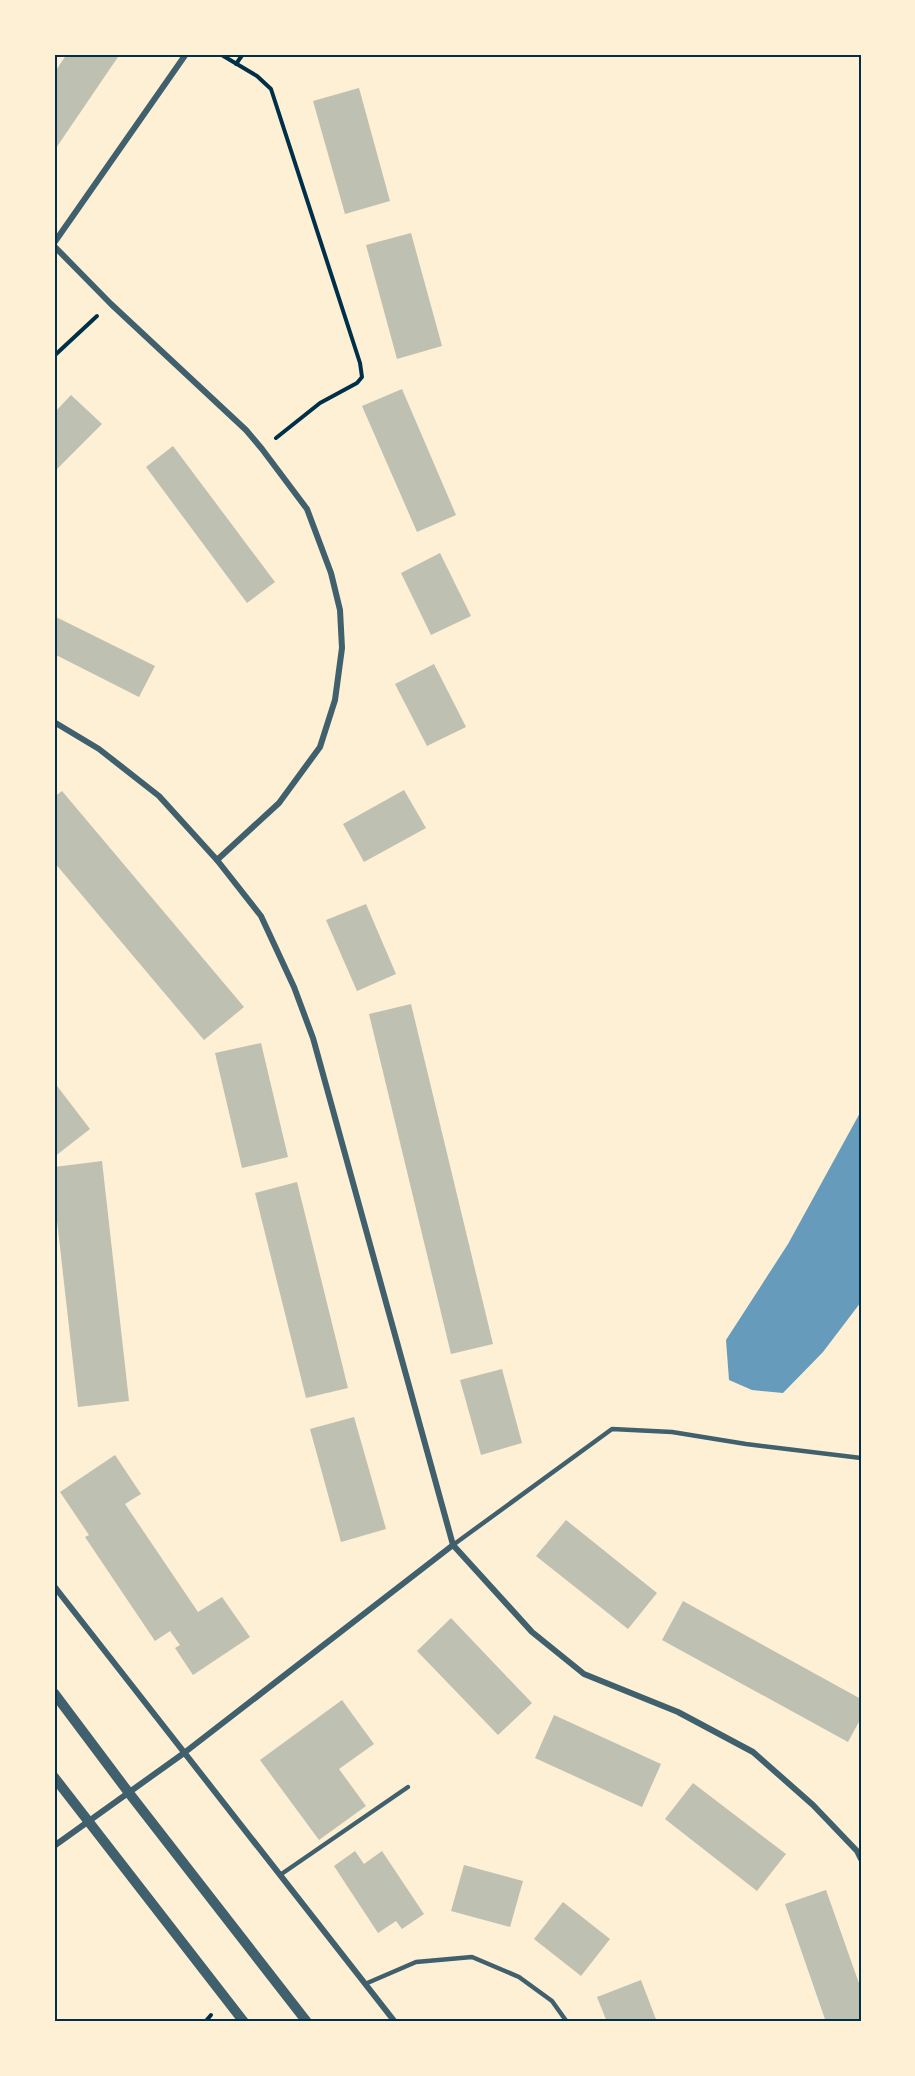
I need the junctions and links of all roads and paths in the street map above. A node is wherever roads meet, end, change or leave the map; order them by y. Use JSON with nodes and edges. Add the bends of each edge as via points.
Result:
{"nodes":[{"id":1,"x":186,"y":54,"type":"edge"},
{"id":2,"x":220,"y":54,"type":"edge"},
{"id":3,"x":243,"y":54,"type":"edge"},
{"id":4,"x":236,"y":64,"type":"junction"},
{"id":5,"x":54,"y":245,"type":"edge"},
{"id":6,"x":111,"y":304,"type":"junction"},
{"id":7,"x":54,"y":357,"type":"edge"},
{"id":8,"x":262,"y":449,"type":"junction"},
{"id":9,"x":54,"y":722,"type":"edge"},
{"id":10,"x":217,"y":860,"type":"junction"},
{"id":11,"x":861,"y":1458,"type":"edge"},
{"id":12,"x":453,"y":1545,"type":"junction"},
{"id":13,"x":54,"y":1586,"type":"edge"},
{"id":14,"x":54,"y":1693,"type":"edge"},
{"id":15,"x":184,"y":1753,"type":"junction"},
{"id":16,"x":54,"y":1778,"type":"edge"},
{"id":17,"x":408,"y":1787,"type":"dead end"},
{"id":18,"x":129,"y":1793,"type":"junction"},
{"id":19,"x":88,"y":1823,"type":"junction"},
{"id":20,"x":54,"y":1846,"type":"edge"},
{"id":21,"x":861,"y":1859,"type":"edge"},
{"id":22,"x":280,"y":1875,"type":"junction"},
{"id":23,"x":365,"y":1984,"type":"junction"},
{"id":24,"x":244,"y":2022,"type":"edge"},
{"id":25,"x":307,"y":2022,"type":"edge"},
{"id":26,"x":395,"y":2022,"type":"edge"},
{"id":27,"x":567,"y":2022,"type":"edge"}],
"edges":[{"from":1,"to":5,"type":"street"},
{"from":2,"to":4,"type":"path"},
{"from":3,"to":4,"type":"path"},
{"from":4,"to":8,"type":"path","via":[[271,89],[362,376]]},
{"from":5,"to":6,"type":"street"},
{"from":6,"to":7,"type":"path"},
{"from":6,"to":8,"type":"street"},
{"from":8,"to":10,"type":"street","via":[[307,509],[331,573],[340,610],[342,648],[335,700],[320,747],[279,803]]},
{"from":9,"to":10,"type":"street","via":[[99,749],[159,796]]},
{"from":10,"to":12,"type":"street","via":[[261,916],[313,1038]]},
{"from":11,"to":12,"type":"lane","via":[[672,1432],[612,1429]]},
{"from":12,"to":15,"type":"street"},
{"from":12,"to":21,"type":"street","via":[[532,1632],[584,1674],[678,1712],[753,1752],[813,1805]]},
{"from":13,"to":15,"type":"street"},
{"from":14,"to":18,"type":"street"},
{"from":15,"to":18,"type":"street"},
{"from":15,"to":22,"type":"street"},
{"from":16,"to":19,"type":"street"},
{"from":17,"to":22,"type":"lane"},
{"from":18,"to":19,"type":"street"},
{"from":18,"to":25,"type":"street"},
{"from":19,"to":20,"type":"street"},
{"from":19,"to":24,"type":"street"},
{"from":22,"to":23,"type":"street"},
{"from":23,"to":26,"type":"street"},
{"from":23,"to":27,"type":"lane","via":[[416,1962],[472,1957],[519,1977],[552,2001]]}]}
